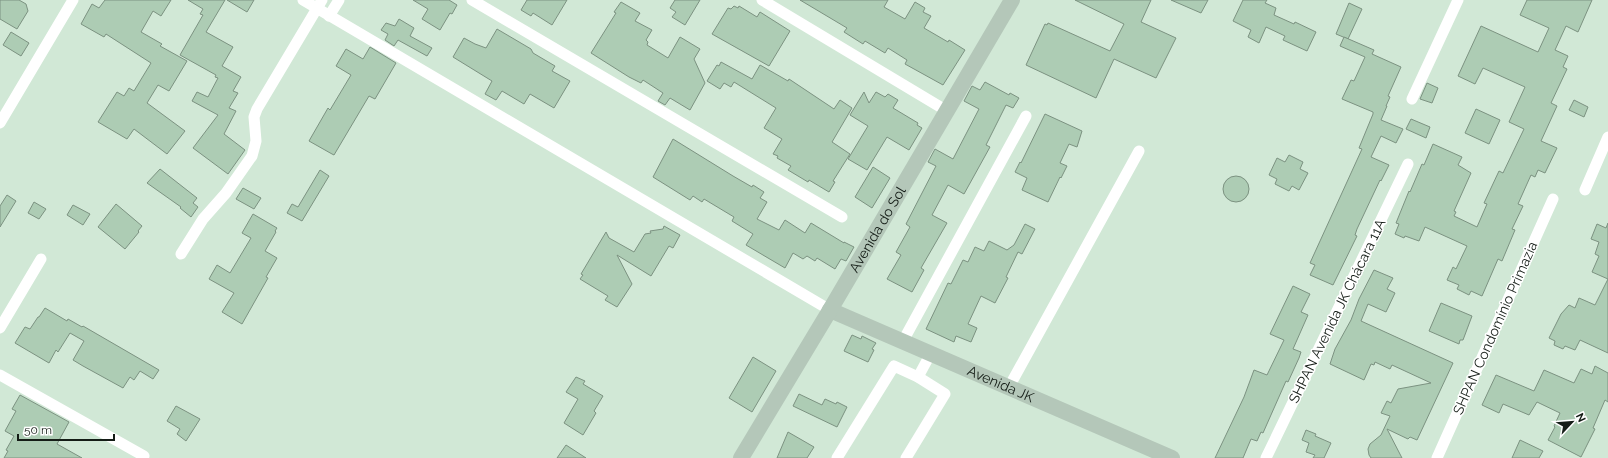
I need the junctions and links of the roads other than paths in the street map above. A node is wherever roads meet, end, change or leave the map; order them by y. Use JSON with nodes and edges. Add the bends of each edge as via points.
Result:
{"nodes":[{"id":1,"x":73,"y":0,"type":"edge"},
{"id":2,"x":303,"y":0,"type":"edge"},
{"id":3,"x":339,"y":0,"type":"edge"},
{"id":4,"x":472,"y":0,"type":"edge"},
{"id":5,"x":762,"y":0,"type":"edge"},
{"id":6,"x":1012,"y":0,"type":"edge"},
{"id":7,"x":1458,"y":0,"type":"edge"},
{"id":8,"x":319,"y":4,"type":"edge"},
{"id":9,"x":330,"y":16,"type":"junction"},
{"id":10,"x":1412,"y":99,"type":"dead end"},
{"id":11,"x":947,"y":110,"type":"junction"},
{"id":12,"x":1026,"y":116,"type":"dead end"},
{"id":13,"x":0,"y":123,"type":"edge"},
{"id":14,"x":1608,"y":137,"type":"edge"},
{"id":15,"x":1139,"y":151,"type":"dead end"},
{"id":16,"x":1408,"y":164,"type":"dead end"},
{"id":17,"x":1585,"y":190,"type":"dead end"},
{"id":18,"x":1553,"y":199,"type":"dead end"},
{"id":19,"x":842,"y":217,"type":"dead end"},
{"id":20,"x":181,"y":254,"type":"dead end"},
{"id":21,"x":41,"y":259,"type":"dead end"},
{"id":22,"x":830,"y":310,"type":"junction"},
{"id":23,"x":0,"y":328,"type":"edge"},
{"id":24,"x":903,"y":341,"type":"junction"},
{"id":25,"x":931,"y":354,"type":"junction"},
{"id":26,"x":0,"y":375,"type":"edge"},
{"id":27,"x":918,"y":377,"type":"junction"},
{"id":28,"x":1010,"y":387,"type":"junction"},
{"id":29,"x":144,"y":456,"type":"dead end"},
{"id":30,"x":740,"y":458,"type":"edge"},
{"id":31,"x":836,"y":458,"type":"edge"},
{"id":32,"x":906,"y":458,"type":"edge"},
{"id":33,"x":1172,"y":458,"type":"edge"},
{"id":34,"x":1266,"y":458,"type":"edge"},
{"id":35,"x":1437,"y":458,"type":"edge"}],
"edges":[{"from":1,"to":13,"type":"street"},
{"from":2,"to":8,"type":"street"},
{"from":3,"to":9,"type":"street"},
{"from":4,"to":19,"type":"street"},
{"from":5,"to":11,"type":"street"},
{"from":6,"to":11,"type":"street","name":"Avenida do Sol"},
{"from":7,"to":10,"type":"street"},
{"from":8,"to":9,"type":"street"},
{"from":8,"to":20,"type":"street","via":[[257,109],[254,118],[256,141],[252,156],[226,193],[203,219]]},
{"from":9,"to":22,"type":"street"},
{"from":11,"to":22,"type":"street","name":"Avenida do Sol"},
{"from":12,"to":24,"type":"street"},
{"from":14,"to":17,"type":"street"},
{"from":15,"to":28,"type":"street"},
{"from":16,"to":34,"type":"street","name":"SHPAN Avenida JK Chácara 11A"},
{"from":18,"to":35,"type":"street","name":"SHPAN Condomínio Primazia"},
{"from":21,"to":23,"type":"street"},
{"from":22,"to":24,"type":"street","name":"Avenida JK"},
{"from":22,"to":30,"type":"street","name":"Avenida do Sol"},
{"from":24,"to":25,"type":"street","name":"Avenida JK"},
{"from":25,"to":27,"type":"street"},
{"from":25,"to":28,"type":"street","name":"Avenida JK"},
{"from":26,"to":29,"type":"street"},
{"from":27,"to":31,"type":"street","via":[[894,366]]},
{"from":27,"to":32,"type":"street","via":[[945,394]]},
{"from":28,"to":33,"type":"street","name":"Avenida JK"}]}
